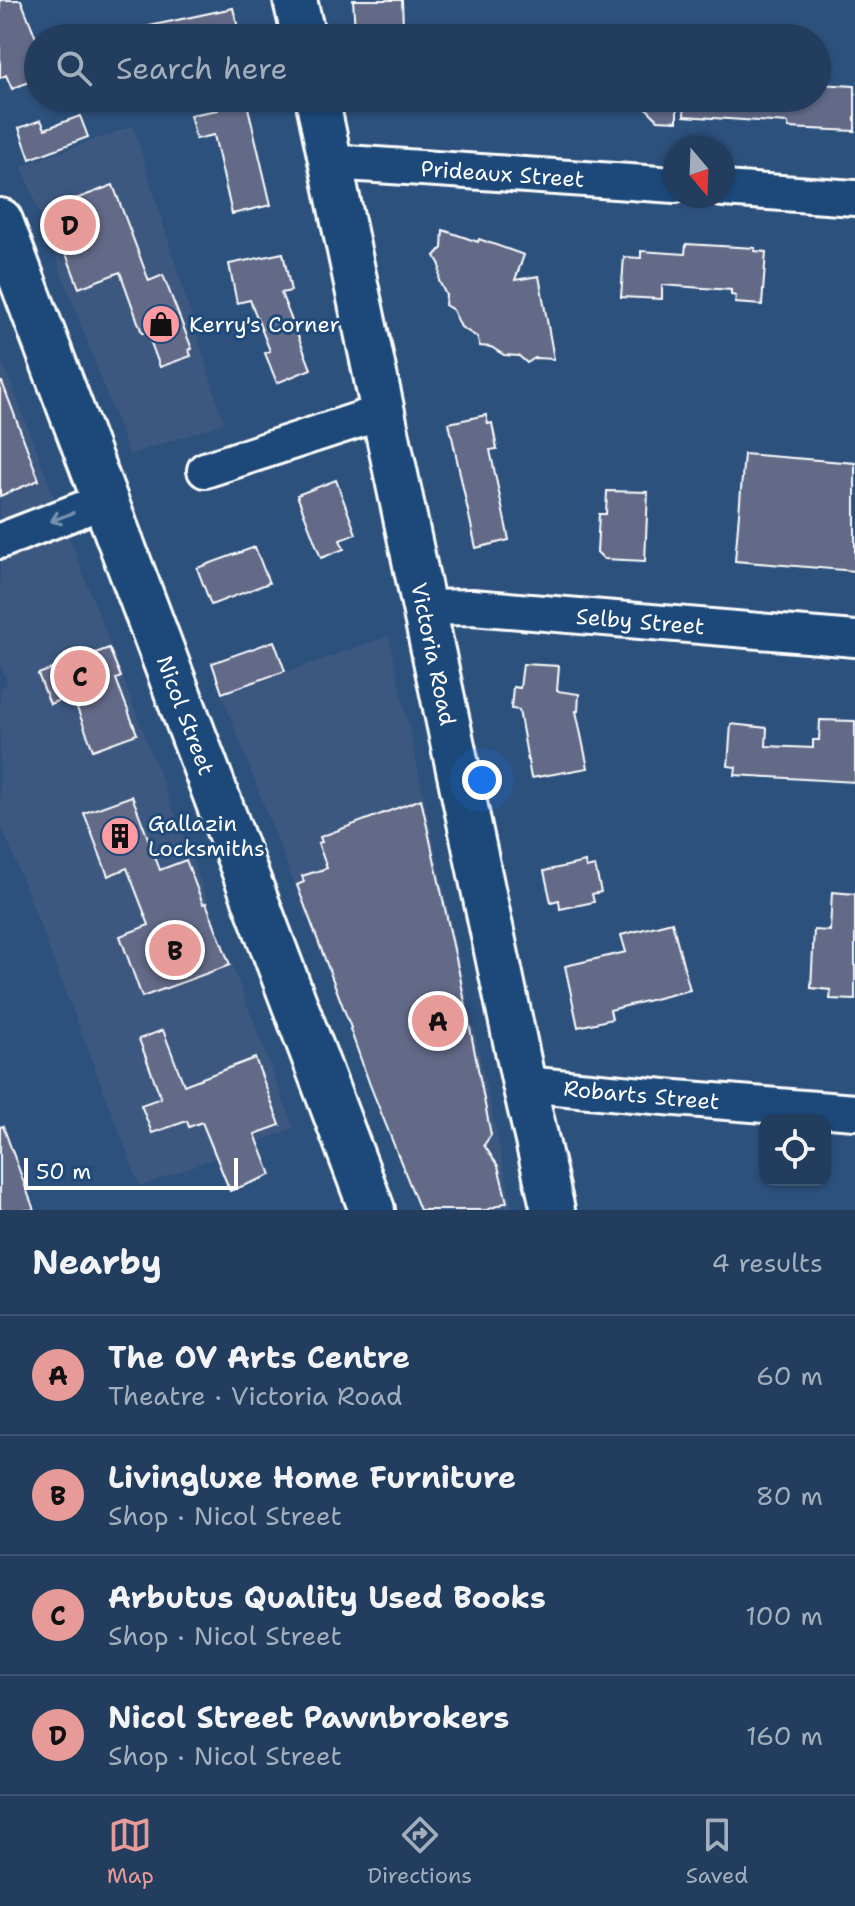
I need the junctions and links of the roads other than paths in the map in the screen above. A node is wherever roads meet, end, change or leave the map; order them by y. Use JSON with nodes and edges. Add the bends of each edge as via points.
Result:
{"nodes":[{"id":1,"x":295,"y":0,"type":"edge"},
{"id":2,"x":301,"y":24,"type":"edge"},
{"id":3,"x":320,"y":112,"type":"edge"},
{"id":4,"x":331,"y":162,"type":"junction"},
{"id":5,"x":663,"y":184,"type":"edge"},
{"id":6,"x":735,"y":190,"type":"edge"},
{"id":7,"x":855,"y":198,"type":"edge"},
{"id":8,"x":0,"y":221,"type":"edge"},
{"id":9,"x":383,"y":412,"type":"junction"},
{"id":10,"x":205,"y":470,"type":"dead end"},
{"id":11,"x":106,"y":500,"type":"junction"},
{"id":12,"x":8,"y":537,"type":"edge"},
{"id":13,"x":425,"y":608,"type":"junction"},
{"id":14,"x":855,"y":639,"type":"edge"},
{"id":15,"x":524,"y":1084,"type":"junction"},
{"id":16,"x":855,"y":1112,"type":"edge"},
{"id":17,"x":372,"y":1210,"type":"edge"},
{"id":18,"x":553,"y":1210,"type":"edge"}],
"edges":[{"from":1,"to":2,"type":"street"},
{"from":3,"to":4,"type":"street","name":"Victoria Road"},
{"from":4,"to":5,"type":"street","name":"Prideaux Street"},
{"from":4,"to":9,"type":"street","name":"Victoria Road"},
{"from":6,"to":7,"type":"street"},
{"from":8,"to":11,"type":"highway","name":"Nicol Street"},
{"from":9,"to":10,"type":"street"},
{"from":9,"to":13,"type":"street","name":"Victoria Road"},
{"from":11,"to":12,"type":"street","one_way":true},
{"from":11,"to":17,"type":"highway","name":"Nicol Street"},
{"from":13,"to":14,"type":"street","name":"Selby Street","via":[[472,607]]},
{"from":13,"to":15,"type":"street","name":"Victoria Road"},
{"from":15,"to":16,"type":"street","name":"Robarts Street"},
{"from":15,"to":18,"type":"street","name":"Victoria Road"}]}
